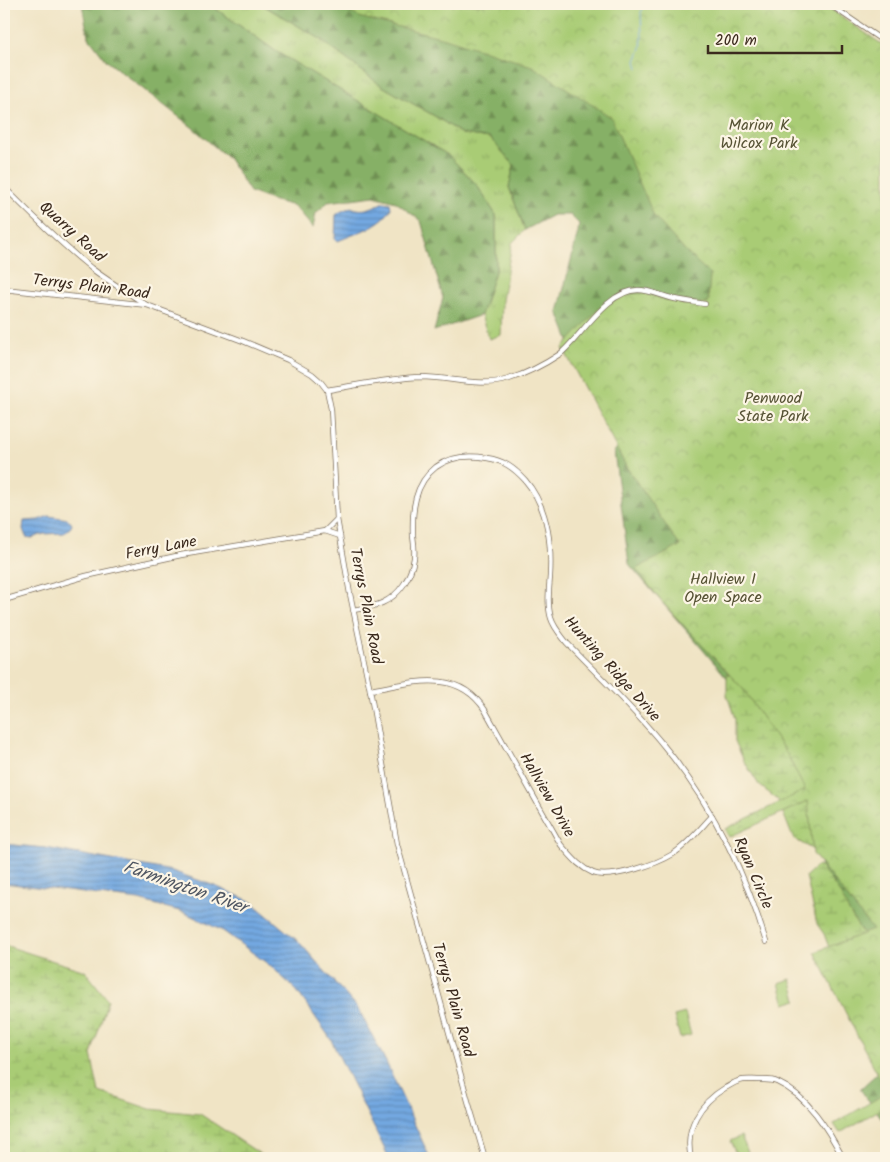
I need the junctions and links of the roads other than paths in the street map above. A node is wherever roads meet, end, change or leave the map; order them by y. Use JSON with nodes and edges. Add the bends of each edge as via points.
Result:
{"nodes":[{"id":1,"x":829,"y":4,"type":"edge"},
{"id":2,"x":886,"y":42,"type":"edge"},
{"id":3,"x":4,"y":187,"type":"edge"},
{"id":4,"x":4,"y":289,"type":"edge"},
{"id":5,"x":127,"y":292,"type":"junction"},
{"id":6,"x":122,"y":302,"type":"junction"},
{"id":7,"x":705,"y":304,"type":"dead end"},
{"id":8,"x":146,"y":305,"type":"junction"},
{"id":9,"x":327,"y":390,"type":"junction"},
{"id":10,"x":338,"y":520,"type":"junction"},
{"id":11,"x":325,"y":531,"type":"junction"},
{"id":12,"x":340,"y":536,"type":"junction"},
{"id":13,"x":4,"y":600,"type":"edge"},
{"id":14,"x":353,"y":610,"type":"junction"},
{"id":15,"x":370,"y":690,"type":"junction"},
{"id":16,"x":712,"y":816,"type":"junction"},
{"id":17,"x":766,"y":942,"type":"dead end"},
{"id":18,"x":485,"y":1158,"type":"edge"},
{"id":19,"x":691,"y":1158,"type":"edge"},
{"id":20,"x":843,"y":1158,"type":"edge"}],
"edges":[{"from":1,"to":2,"type":"street"},
{"from":3,"to":5,"type":"street","name":"Quarry Road","via":[[65,246]]},
{"from":4,"to":6,"type":"street","name":"Terrys Plain Road"},
{"from":5,"to":6,"type":"street"},
{"from":5,"to":8,"type":"street","name":"Quarry Road"},
{"from":6,"to":8,"type":"street","name":"Terrys Plain Road"},
{"from":7,"to":9,"type":"street","via":[[654,292],[625,292],[596,313],[560,353],[509,379],[492,382],[424,377]]},
{"from":8,"to":9,"type":"street","name":"Terrys Plain Road","via":[[288,360],[312,374]]},
{"from":9,"to":10,"type":"street","name":"Terrys Plain Road"},
{"from":10,"to":11,"type":"street"},
{"from":10,"to":12,"type":"street","name":"Terrys Plain Road"},
{"from":11,"to":12,"type":"street","name":"Ferry Lane"},
{"from":11,"to":13,"type":"street","name":"Ferry Lane","via":[[172,557],[86,576]]},
{"from":12,"to":14,"type":"street","name":"Terrys Plain Road"},
{"from":14,"to":15,"type":"street","name":"Terrys Plain Road"},
{"from":14,"to":16,"type":"street","name":"Hunting Ridge Drive","via":[[384,603],[404,585],[414,558],[412,520],[415,500],[430,472],[459,457],[488,458],[505,463],[533,491],[545,518],[551,558],[549,611],[554,627],[665,746]]},
{"from":15,"to":16,"type":"street","name":"Hallview Drive","via":[[433,680],[470,692],[485,710],[561,845],[576,862],[595,874],[604,876],[628,872],[673,854]]},
{"from":15,"to":18,"type":"street","name":"Terrys Plain Road","via":[[397,844]]},
{"from":16,"to":17,"type":"street","name":"Ryan Circle","via":[[743,876]]},
{"from":19,"to":20,"type":"street","via":[[689,1141],[702,1106],[718,1092],[746,1079],[774,1080],[796,1092],[821,1121]]}]}
